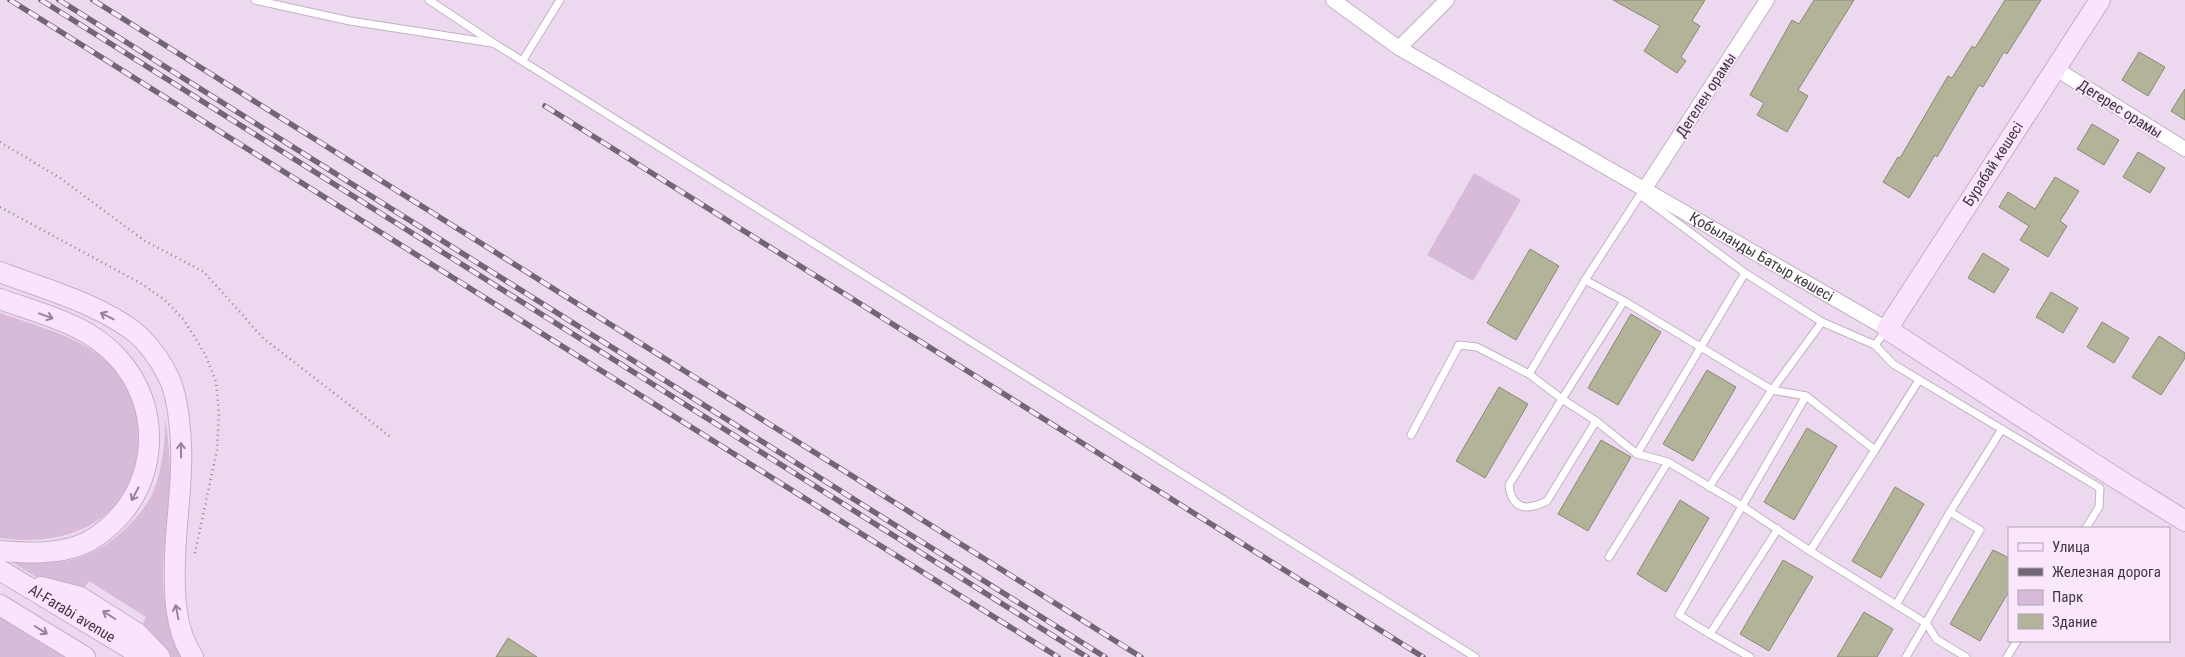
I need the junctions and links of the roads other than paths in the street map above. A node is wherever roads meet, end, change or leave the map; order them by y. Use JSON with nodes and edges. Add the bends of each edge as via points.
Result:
{"nodes":[{"id":1,"x":255,"y":0,"type":"edge"},
{"id":2,"x":429,"y":0,"type":"edge"},
{"id":3,"x":560,"y":0,"type":"edge"},
{"id":4,"x":1332,"y":0,"type":"edge"},
{"id":5,"x":1447,"y":0,"type":"edge"},
{"id":6,"x":1767,"y":0,"type":"edge"},
{"id":7,"x":2100,"y":0,"type":"edge"},
{"id":8,"x":495,"y":44,"type":"junction"},
{"id":9,"x":1399,"y":48,"type":"junction"},
{"id":10,"x":523,"y":60,"type":"junction"},
{"id":11,"x":2056,"y":69,"type":"junction"},
{"id":12,"x":2185,"y":149,"type":"edge"},
{"id":13,"x":1642,"y":192,"type":"junction"},
{"id":14,"x":0,"y":272,"type":"edge"},
{"id":15,"x":1745,"y":272,"type":"junction"},
{"id":16,"x":1584,"y":280,"type":"junction"},
{"id":17,"x":0,"y":299,"type":"edge"},
{"id":18,"x":1624,"y":301,"type":"junction"},
{"id":19,"x":1822,"y":322,"type":"junction"},
{"id":20,"x":1881,"y":337,"type":"junction"},
{"id":21,"x":1700,"y":346,"type":"junction"},
{"id":22,"x":1529,"y":374,"type":"junction"},
{"id":23,"x":1919,"y":380,"type":"junction"},
{"id":24,"x":1772,"y":390,"type":"junction"},
{"id":25,"x":1806,"y":396,"type":"junction"},
{"id":26,"x":1562,"y":399,"type":"junction"},
{"id":27,"x":1596,"y":420,"type":"junction"},
{"id":28,"x":2002,"y":430,"type":"junction"},
{"id":29,"x":1412,"y":435,"type":"dead end"},
{"id":30,"x":1875,"y":450,"type":"junction"},
{"id":31,"x":1638,"y":454,"type":"junction"},
{"id":32,"x":1668,"y":462,"type":"junction"},
{"id":33,"x":2105,"y":482,"type":"junction"},
{"id":34,"x":1709,"y":487,"type":"junction"},
{"id":35,"x":1742,"y":506,"type":"junction"},
{"id":36,"x":1950,"y":512,"type":"junction"},
{"id":37,"x":2185,"y":521,"type":"edge"},
{"id":38,"x":2087,"y":527,"type":"edge"},
{"id":39,"x":1778,"y":529,"type":"junction"},
{"id":40,"x":0,"y":551,"type":"edge"},
{"id":41,"x":1810,"y":551,"type":"junction"},
{"id":42,"x":1609,"y":557,"type":"dead end"},
{"id":43,"x":0,"y":570,"type":"edge"},
{"id":44,"x":22,"y":583,"type":"junction"},
{"id":45,"x":0,"y":604,"type":"edge"},
{"id":46,"x":1896,"y":605,"type":"junction"},
{"id":47,"x":1926,"y":624,"type":"junction"},
{"id":48,"x":1710,"y":634,"type":"junction"},
{"id":49,"x":2016,"y":642,"type":"edge"},
{"id":50,"x":85,"y":657,"type":"edge"},
{"id":51,"x":144,"y":657,"type":"edge"},
{"id":52,"x":160,"y":657,"type":"edge"},
{"id":53,"x":193,"y":657,"type":"edge"},
{"id":54,"x":1475,"y":657,"type":"edge"},
{"id":55,"x":1750,"y":657,"type":"edge"},
{"id":56,"x":1906,"y":657,"type":"edge"},
{"id":57,"x":1966,"y":657,"type":"edge"},
{"id":58,"x":2007,"y":657,"type":"edge"}],
"edges":[{"from":1,"to":8,"type":"lane","via":[[350,21]]},
{"from":2,"to":8,"type":"lane"},
{"from":3,"to":10,"type":"lane"},
{"from":4,"to":9,"type":"street","name":"Қобыланды Батыр көшесі"},
{"from":5,"to":9,"type":"street"},
{"from":6,"to":13,"type":"street","name":"Дегелен орамы"},
{"from":7,"to":11,"type":"main road","name":"Бурабай көшесі"},
{"from":8,"to":10,"type":"lane"},
{"from":9,"to":13,"type":"street","name":"Қобыланды Батыр көшесі"},
{"from":10,"to":54,"type":"lane"},
{"from":11,"to":12,"type":"street","name":"Дегерес орамы"},
{"from":11,"to":20,"type":"main road","name":"Бурабай көшесі"},
{"from":13,"to":15,"type":"lane"},
{"from":13,"to":16,"type":"lane"},
{"from":13,"to":20,"type":"street","name":"Қобыланды Батыр көшесі"},
{"from":53,"to":14,"type":"main road","one_way":true,"via":[[182,634],[176,609],[181,445],[178,409],[170,379],[133,331],[110,316]]},
{"from":15,"to":19,"type":"lane"},
{"from":15,"to":21,"type":"lane"},
{"from":16,"to":18,"type":"lane"},
{"from":16,"to":22,"type":"lane"},
{"from":17,"to":40,"type":"main road","one_way":true,"via":[[79,328],[98,340],[118,358],[134,381],[145,402],[150,425],[145,473],[138,489],[119,517],[103,531],[84,544],[56,552]]},
{"from":18,"to":21,"type":"lane"},
{"from":18,"to":26,"type":"lane"},
{"from":19,"to":20,"type":"lane"},
{"from":19,"to":24,"type":"lane"},
{"from":20,"to":23,"type":"lane","via":[[1894,364]]},
{"from":20,"to":33,"type":"main road","name":"Қобыланды Батыр көшесі"},
{"from":21,"to":24,"type":"lane"},
{"from":21,"to":31,"type":"lane"},
{"from":22,"to":26,"type":"lane"},
{"from":22,"to":29,"type":"lane","via":[[1477,346],[1459,345]]},
{"from":23,"to":28,"type":"lane"},
{"from":23,"to":30,"type":"lane"},
{"from":24,"to":25,"type":"lane"},
{"from":24,"to":34,"type":"lane"},
{"from":25,"to":30,"type":"lane"},
{"from":25,"to":35,"type":"lane"},
{"from":26,"to":27,"type":"lane"},
{"from":26,"to":27,"type":"lane","via":[[1509,485],[1510,496],[1517,504],[1535,507],[1548,501]]},
{"from":27,"to":31,"type":"lane"},
{"from":28,"to":33,"type":"lane"},
{"from":28,"to":36,"type":"lane"},
{"from":30,"to":41,"type":"lane"},
{"from":31,"to":32,"type":"lane"},
{"from":32,"to":34,"type":"lane"},
{"from":32,"to":42,"type":"lane"},
{"from":33,"to":37,"type":"main road","name":"Қобыланды Батыр көшесі"},
{"from":33,"to":38,"type":"lane","via":[[2099,508]]},
{"from":34,"to":35,"type":"lane"},
{"from":35,"to":39,"type":"lane"},
{"from":35,"to":48,"type":"lane","via":[[1679,615]]},
{"from":36,"to":46,"type":"lane"},
{"from":36,"to":47,"type":"lane","via":[[1980,530]]},
{"from":39,"to":41,"type":"lane"},
{"from":39,"to":48,"type":"lane"},
{"from":41,"to":46,"type":"lane"},
{"from":43,"to":44,"type":"main road","name":"Al-Farabi avenue"},
{"from":44,"to":51,"type":"main road","name":"Al-Farabi avenue"},
{"from":52,"to":44,"type":"main road","one_way":true,"via":[[137,633],[80,597]]},
{"from":45,"to":50,"type":"main road","name":"Al-Farabi avenue","one_way":true},
{"from":46,"to":47,"type":"lane"},
{"from":47,"to":56,"type":"lane"},
{"from":47,"to":57,"type":"lane","via":[[1936,639]]},
{"from":48,"to":55,"type":"lane"},
{"from":49,"to":58,"type":"lane"}]}
